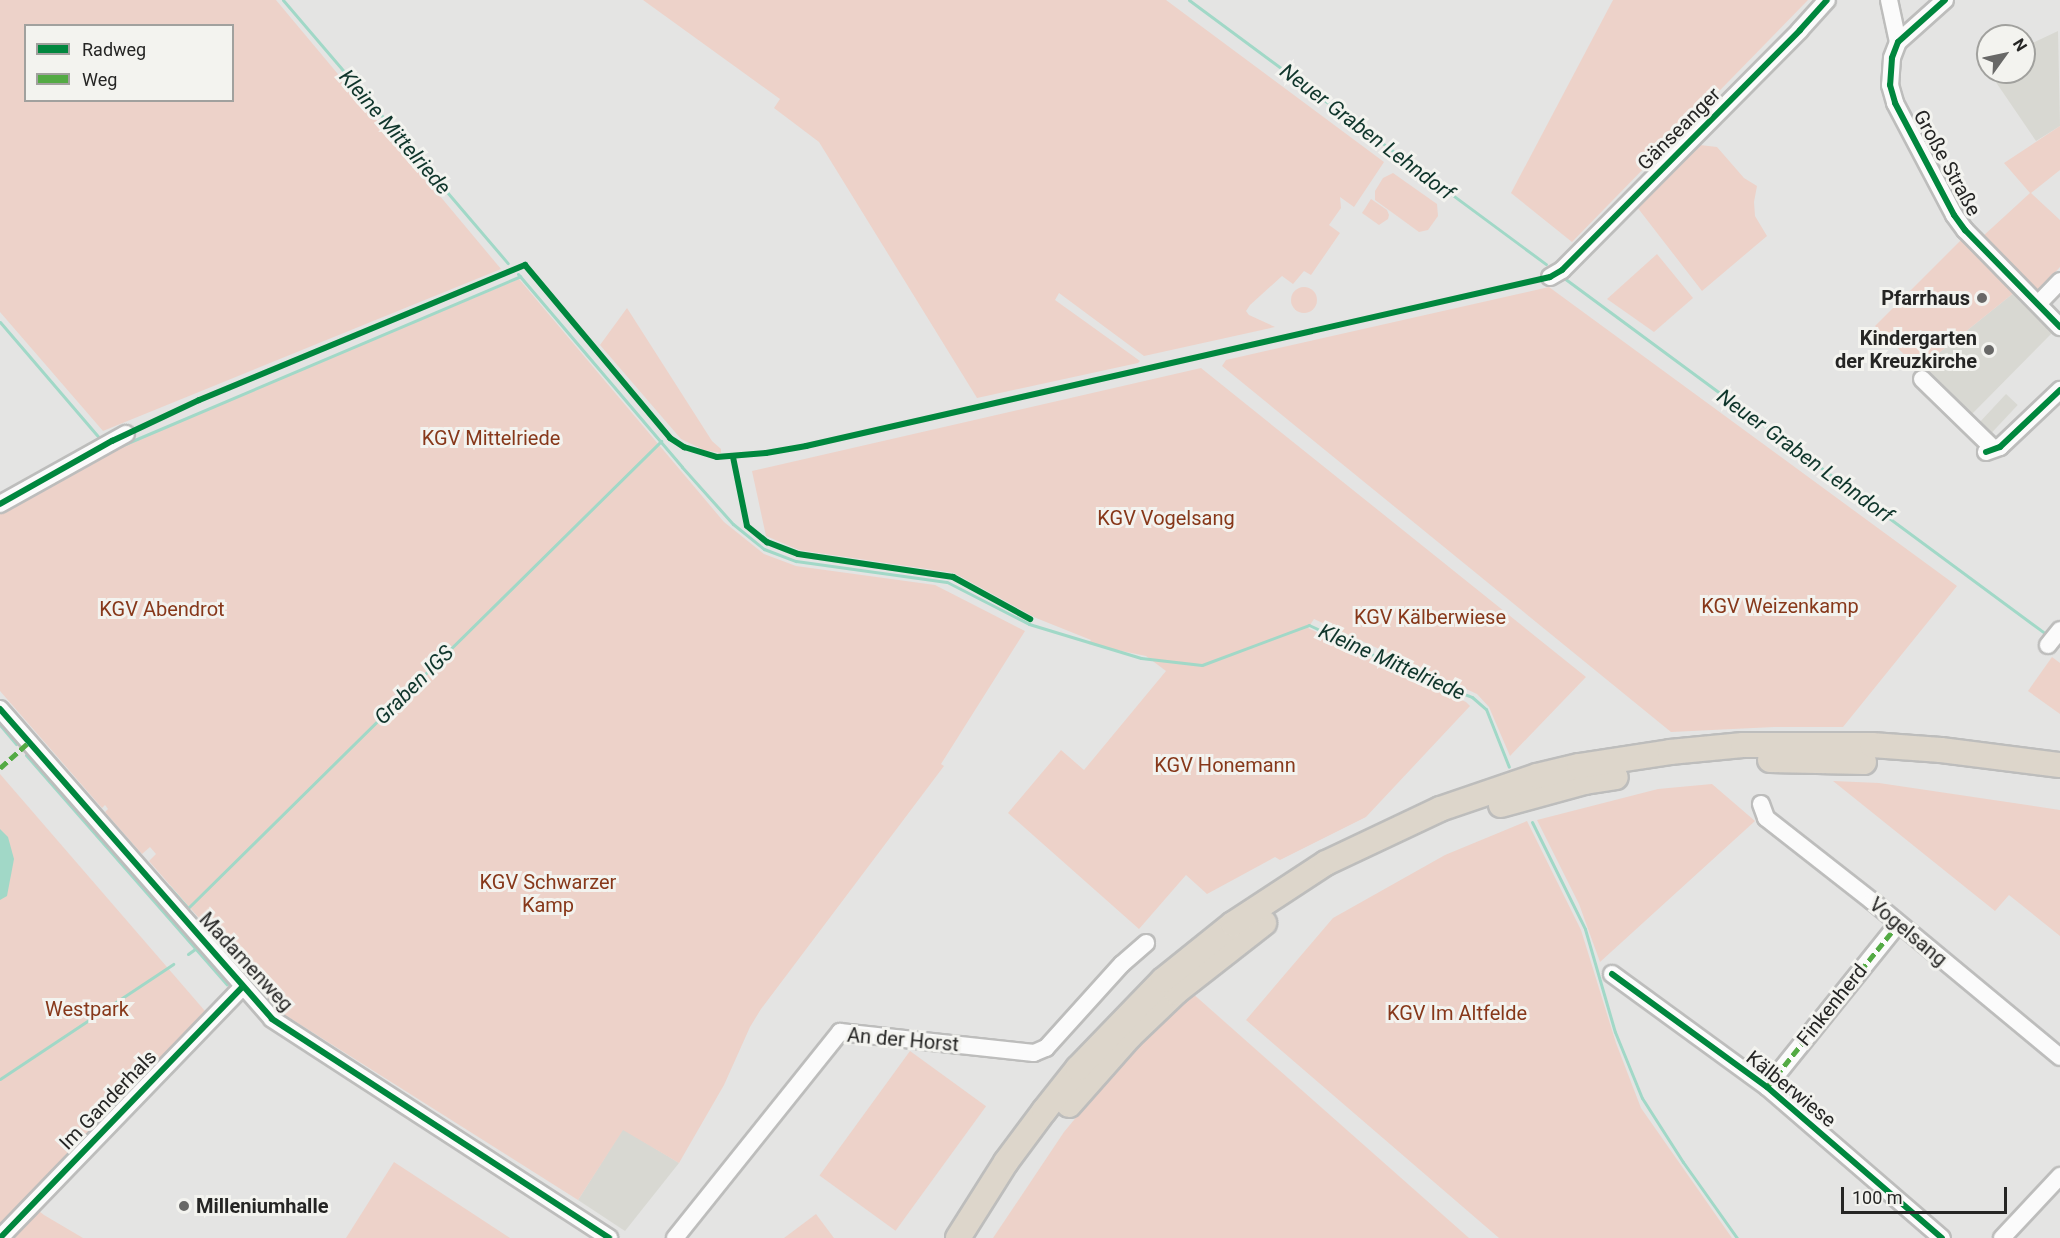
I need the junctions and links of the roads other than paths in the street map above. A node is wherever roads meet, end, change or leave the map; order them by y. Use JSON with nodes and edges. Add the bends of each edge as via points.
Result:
{"nodes":[{"id":1,"x":1827,"y":0,"type":"edge"},
{"id":2,"x":1889,"y":0,"type":"edge"},
{"id":3,"x":1945,"y":0,"type":"edge"},
{"id":4,"x":1898,"y":42,"type":"junction"},
{"id":5,"x":1550,"y":277,"type":"dead end"},
{"id":6,"x":2060,"y":281,"type":"edge"},
{"id":7,"x":2038,"y":304,"type":"junction"},
{"id":8,"x":2060,"y":327,"type":"edge"},
{"id":9,"x":1922,"y":379,"type":"dead end"},
{"id":10,"x":2060,"y":390,"type":"edge"},
{"id":11,"x":126,"y":434,"type":"dead end"},
{"id":12,"x":0,"y":504,"type":"edge"},
{"id":13,"x":2060,"y":630,"type":"edge"},
{"id":14,"x":2048,"y":645,"type":"dead end"},
{"id":15,"x":0,"y":709,"type":"edge"},
{"id":16,"x":2060,"y":765,"type":"edge"},
{"id":17,"x":2060,"y":782,"type":"edge"},
{"id":18,"x":1761,"y":804,"type":"dead end"},
{"id":19,"x":1898,"y":924,"type":"junction"},
{"id":20,"x":1146,"y":944,"type":"dead end"},
{"id":21,"x":1199,"y":961,"type":"junction"},
{"id":22,"x":1612,"y":974,"type":"dead end"},
{"id":23,"x":1169,"y":986,"type":"junction"},
{"id":24,"x":242,"y":987,"type":"junction"},
{"id":25,"x":2060,"y":1056,"type":"edge"},
{"id":26,"x":1767,"y":1087,"type":"junction"},
{"id":27,"x":2060,"y":1176,"type":"edge"},
{"id":28,"x":0,"y":1238,"type":"edge"},
{"id":29,"x":609,"y":1238,"type":"edge"},
{"id":30,"x":675,"y":1238,"type":"edge"},
{"id":31,"x":958,"y":1238,"type":"edge"},
{"id":32,"x":977,"y":1238,"type":"edge"},
{"id":33,"x":1942,"y":1238,"type":"edge"},
{"id":34,"x":2002,"y":1238,"type":"edge"}],
"edges":[{"from":1,"to":5,"type":"street","name":"Gänseanger","via":[[1578,254]]},
{"from":2,"to":4,"type":"street","name":"Große Straße"},
{"from":3,"to":4,"type":"street"},
{"from":4,"to":7,"type":"street","name":"Große Straße","via":[[1890,85],[1904,122],[1965,230]]},
{"from":6,"to":7,"type":"street"},
{"from":7,"to":8,"type":"street","name":"Große Straße"},
{"from":9,"to":10,"type":"street","via":[[1990,450],[2000,447]]},
{"from":11,"to":12,"type":"street"},
{"from":13,"to":14,"type":"street"},
{"from":15,"to":24,"type":"street","name":"Madamenweg"},
{"from":16,"to":21,"type":"highway","via":[[1930,749],[1779,743],[1670,752],[1579,766],[1478,795],[1385,833],[1326,863],[1282,890]]},
{"from":17,"to":21,"type":"highway","via":[[1940,766],[1778,760],[1673,768],[1585,782],[1492,808],[1390,849],[1334,878]]},
{"from":18,"to":19,"type":"street","name":"Vogelsang","via":[[1766,818]]},
{"from":19,"to":25,"type":"street","name":"Vogelsang"},
{"from":19,"to":26,"type":"street","name":"Finkenherd"},
{"from":20,"to":30,"type":"street","name":"An der Horst","via":[[1122,964],[1046,1048],[1034,1053],[840,1032]]},
{"from":21,"to":23,"type":"highway"},
{"from":22,"to":26,"type":"street","name":"Kälberwiese"},
{"from":23,"to":31,"type":"highway","via":[[1078,1068],[1006,1162]]},
{"from":23,"to":32,"type":"highway","via":[[1056,1122]]},
{"from":24,"to":28,"type":"street","name":"Im Ganderhals"},
{"from":24,"to":29,"type":"street","name":"Madamenweg","via":[[277,1022]]},
{"from":26,"to":33,"type":"street","name":"Kälberwiese"},
{"from":27,"to":34,"type":"street"}]}
